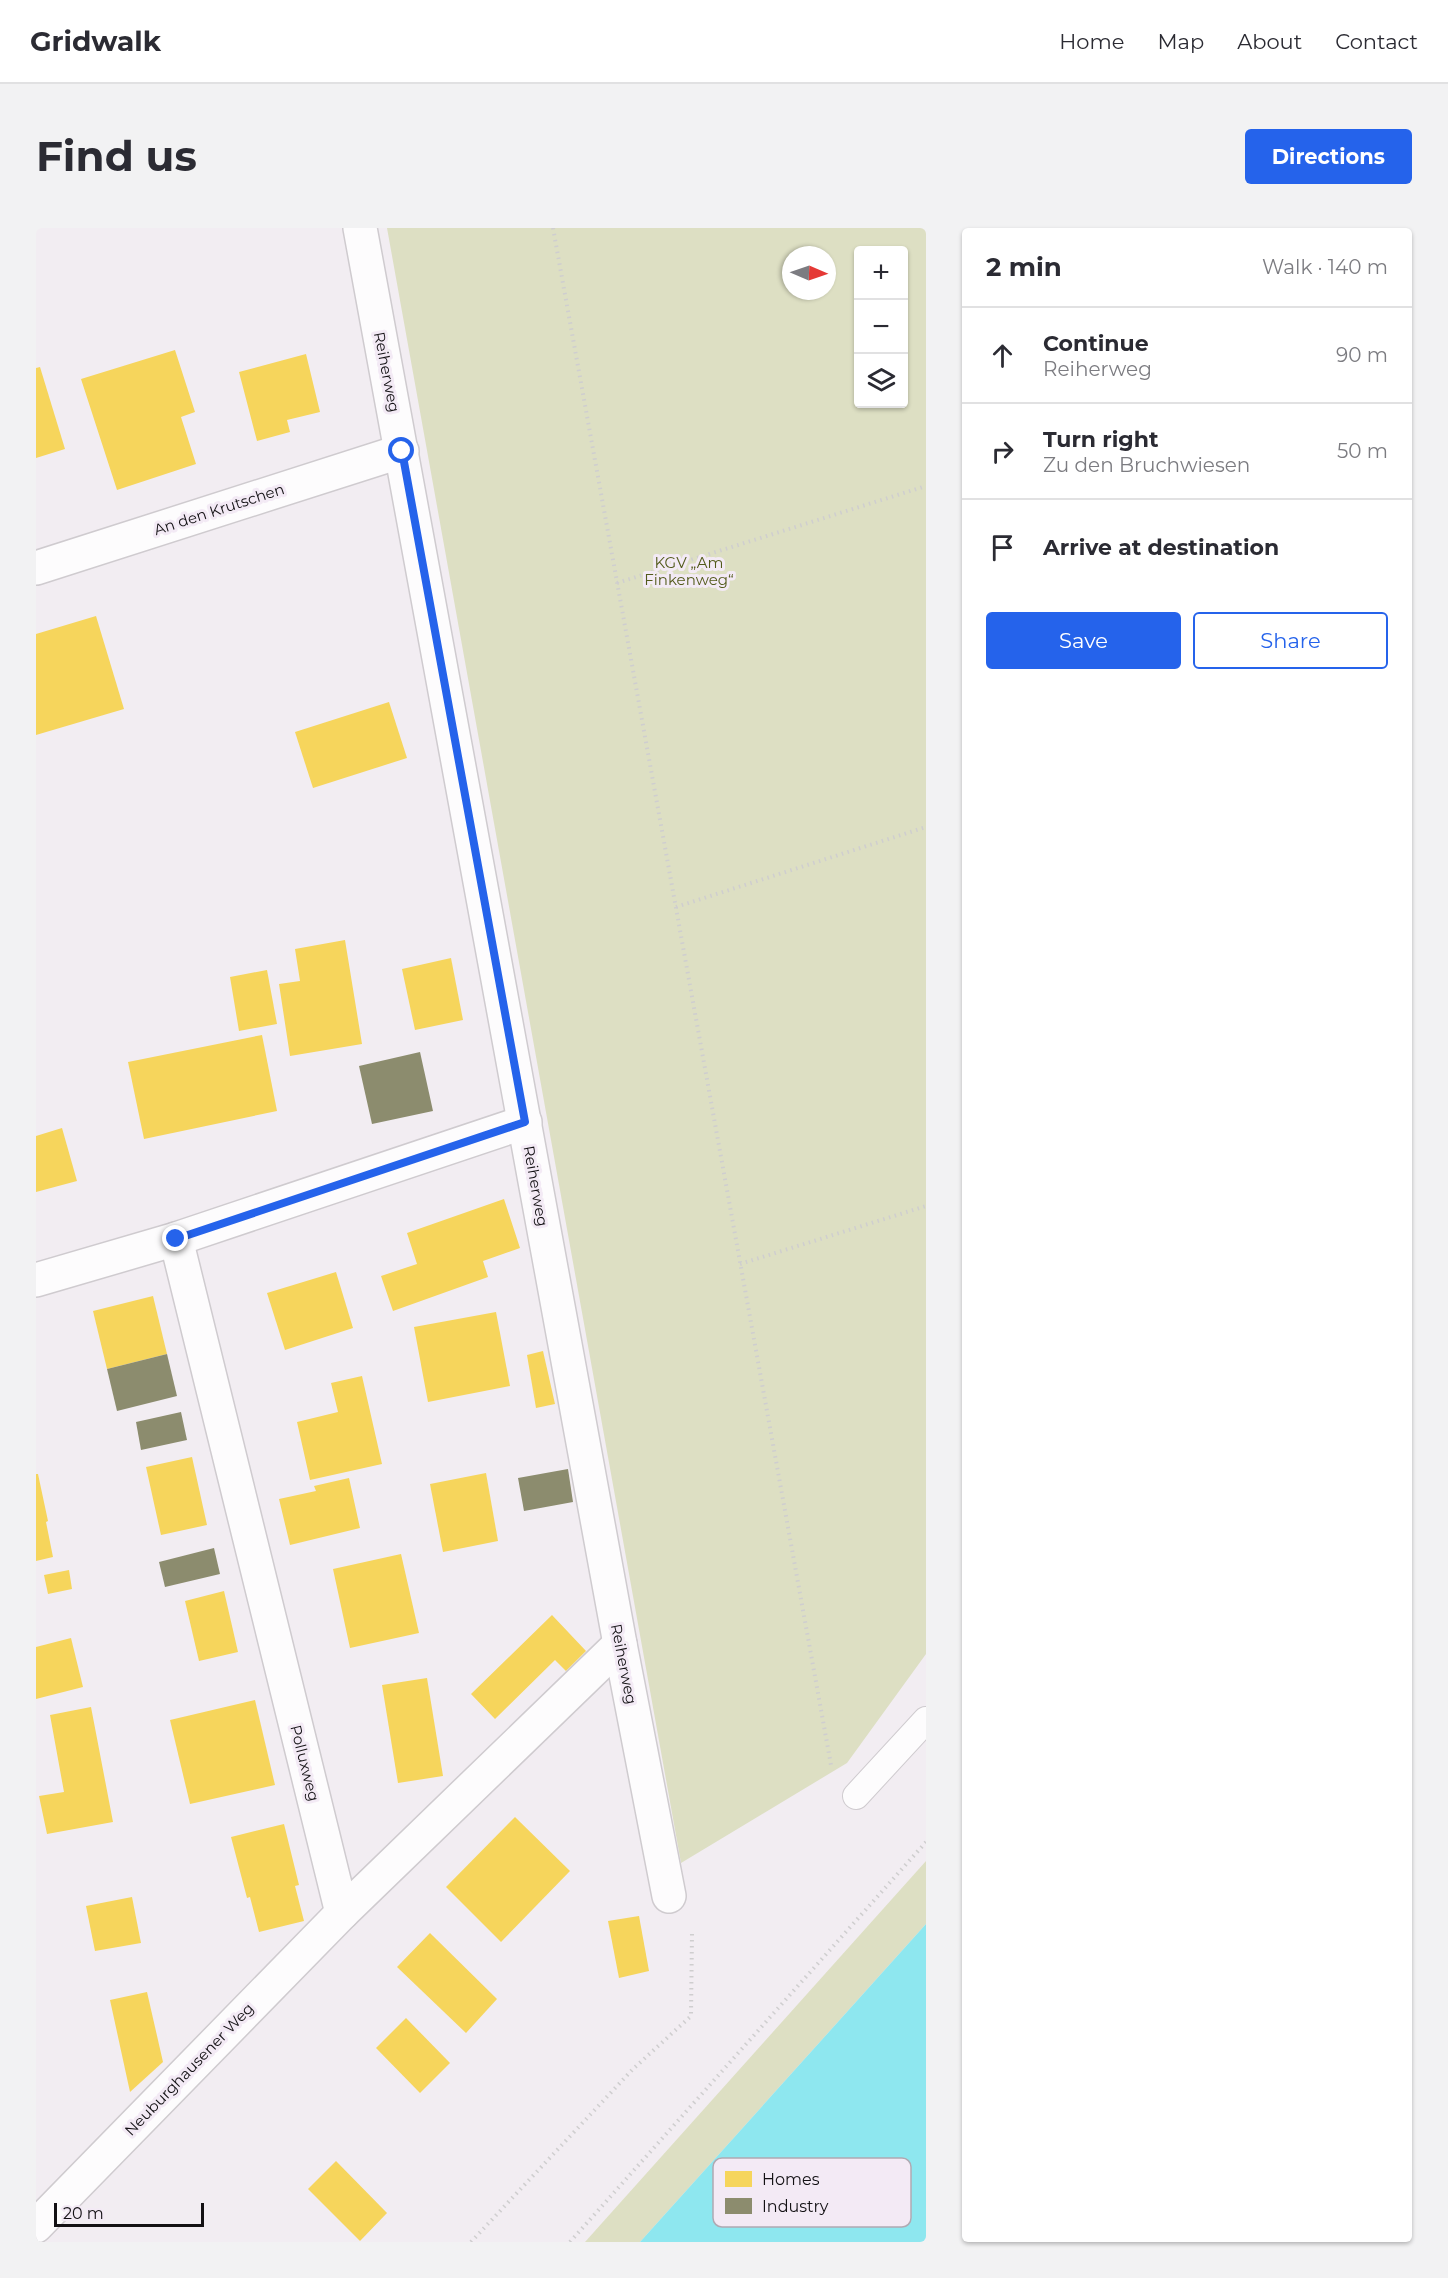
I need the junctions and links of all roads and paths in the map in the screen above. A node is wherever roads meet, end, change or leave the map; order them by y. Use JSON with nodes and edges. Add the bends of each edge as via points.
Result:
{"nodes":[{"id":1,"x":360,"y":228,"type":"edge"},
{"id":2,"x":553,"y":228,"type":"edge"},
{"id":3,"x":402,"y":451,"type":"junction"},
{"id":4,"x":926,"y":486,"type":"edge"},
{"id":5,"x":36,"y":568,"type":"edge"},
{"id":6,"x":617,"y":584,"type":"junction"},
{"id":7,"x":926,"y":827,"type":"edge"},
{"id":8,"x":676,"y":907,"type":"junction"},
{"id":9,"x":525,"y":1122,"type":"junction"},
{"id":10,"x":926,"y":1206,"type":"edge"},
{"id":11,"x":176,"y":1239,"type":"junction"},
{"id":12,"x":740,"y":1264,"type":"junction"},
{"id":13,"x":36,"y":1280,"type":"edge"},
{"id":14,"x":620,"y":1644,"type":"junction"},
{"id":15,"x":926,"y":1720,"type":"edge"},
{"id":16,"x":833,"y":1775,"type":"dead end"},
{"id":17,"x":856,"y":1796,"type":"dead end"},
{"id":18,"x":926,"y":1842,"type":"edge"},
{"id":19,"x":669,"y":1896,"type":"dead end"},
{"id":20,"x":342,"y":1912,"type":"junction"},
{"id":21,"x":692,"y":1924,"type":"dead end"},
{"id":22,"x":36,"y":2226,"type":"edge"},
{"id":23,"x":471,"y":2242,"type":"edge"},
{"id":24,"x":570,"y":2242,"type":"edge"}],
"edges":[{"from":1,"to":3,"type":"street","name":"Reiherweg"},
{"from":2,"to":6,"type":"path"},
{"from":3,"to":5,"type":"street","name":"An den Krutschen"},
{"from":3,"to":9,"type":"street","name":"Reiherweg"},
{"from":4,"to":6,"type":"path"},
{"from":6,"to":8,"type":"path"},
{"from":7,"to":8,"type":"path"},
{"from":8,"to":12,"type":"path"},
{"from":9,"to":11,"type":"street"},
{"from":9,"to":14,"type":"street","name":"Reiherweg"},
{"from":10,"to":12,"type":"path"},
{"from":11,"to":13,"type":"street"},
{"from":11,"to":20,"type":"street","name":"Polluxweg"},
{"from":12,"to":16,"type":"path"},
{"from":14,"to":19,"type":"street","name":"Reiherweg"},
{"from":14,"to":20,"type":"street"},
{"from":15,"to":17,"type":"lane"},
{"from":18,"to":24,"type":"path"},
{"from":20,"to":22,"type":"street","name":"Neuburghausener Weg"},
{"from":21,"to":23,"type":"path","via":[[691,2016],[633,2069]]}]}
